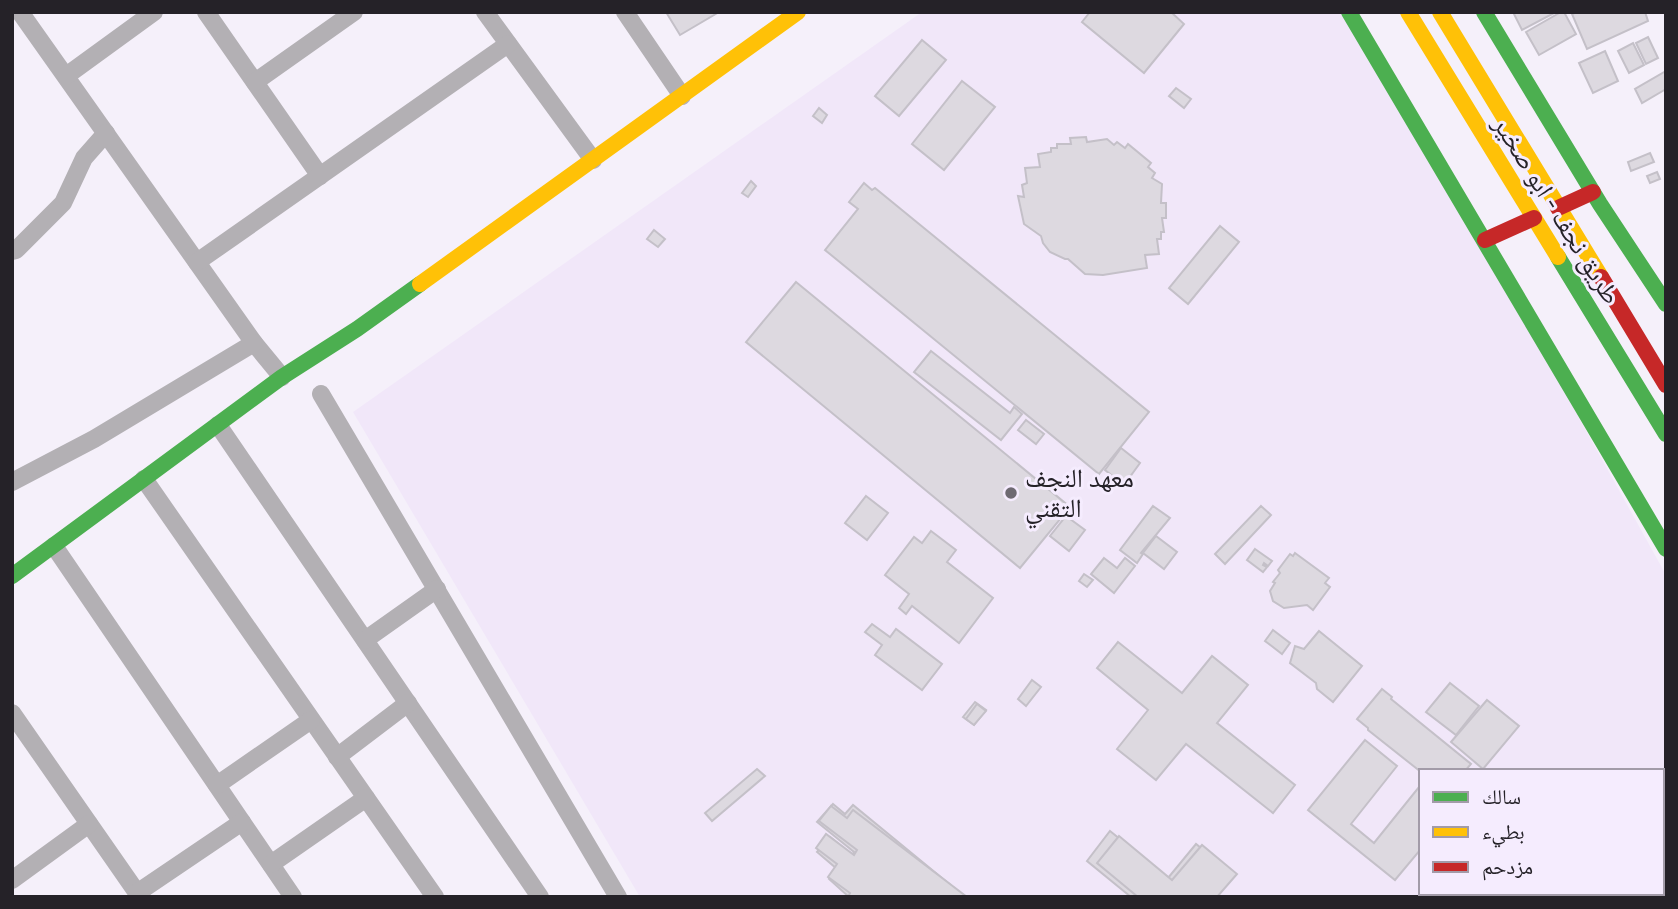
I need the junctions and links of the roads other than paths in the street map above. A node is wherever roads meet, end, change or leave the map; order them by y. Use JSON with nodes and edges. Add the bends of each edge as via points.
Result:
{"nodes":[{"id":1,"x":20,"y":12,"type":"edge"},
{"id":2,"x":154,"y":12,"type":"edge"},
{"id":3,"x":206,"y":12,"type":"edge"},
{"id":4,"x":354,"y":12,"type":"edge"},
{"id":5,"x":485,"y":12,"type":"edge"},
{"id":6,"x":625,"y":12,"type":"edge"},
{"id":7,"x":798,"y":12,"type":"edge"},
{"id":8,"x":1349,"y":12,"type":"edge"},
{"id":9,"x":1408,"y":12,"type":"edge"},
{"id":10,"x":1440,"y":12,"type":"edge"},
{"id":11,"x":1484,"y":12,"type":"edge"},
{"id":12,"x":1452,"y":32,"type":"junction"},
{"id":13,"x":508,"y":44,"type":"junction"},
{"id":14,"x":1426,"y":44,"type":"junction"},
{"id":15,"x":66,"y":76,"type":"junction"},
{"id":16,"x":254,"y":82,"type":"junction"},
{"id":17,"x":682,"y":96,"type":"junction"},
{"id":18,"x":106,"y":133,"type":"junction"},
{"id":19,"x":593,"y":160,"type":"junction"},
{"id":20,"x":320,"y":176,"type":"junction"},
{"id":21,"x":1593,"y":192,"type":"junction"},
{"id":22,"x":1559,"y":208,"type":"junction"},
{"id":23,"x":1534,"y":218,"type":"junction"},
{"id":24,"x":1485,"y":240,"type":"junction"},
{"id":25,"x":12,"y":251,"type":"edge"},
{"id":26,"x":197,"y":262,"type":"junction"},
{"id":27,"x":1666,"y":304,"type":"edge"},
{"id":28,"x":254,"y":343,"type":"junction"},
{"id":29,"x":282,"y":377,"type":"junction"},
{"id":30,"x":1666,"y":385,"type":"edge"},
{"id":31,"x":321,"y":394,"type":"dead end"},
{"id":32,"x":218,"y":425,"type":"junction"},
{"id":33,"x":1666,"y":434,"type":"edge"},
{"id":34,"x":144,"y":479,"type":"junction"},
{"id":35,"x":12,"y":482,"type":"edge"},
{"id":36,"x":54,"y":546,"type":"junction"},
{"id":37,"x":1666,"y":549,"type":"edge"},
{"id":38,"x":12,"y":576,"type":"edge"},
{"id":39,"x":437,"y":589,"type":"junction"},
{"id":40,"x":365,"y":640,"type":"junction"},
{"id":41,"x":408,"y":704,"type":"junction"},
{"id":42,"x":12,"y":713,"type":"edge"},
{"id":43,"x":311,"y":720,"type":"junction"},
{"id":44,"x":337,"y":757,"type":"junction"},
{"id":45,"x":217,"y":785,"type":"junction"},
{"id":46,"x":366,"y":798,"type":"junction"},
{"id":47,"x":242,"y":822,"type":"junction"},
{"id":48,"x":89,"y":824,"type":"junction"},
{"id":49,"x":271,"y":864,"type":"junction"},
{"id":50,"x":12,"y":880,"type":"edge"},
{"id":51,"x":139,"y":895,"type":"edge"},
{"id":52,"x":293,"y":897,"type":"edge"},
{"id":53,"x":435,"y":897,"type":"edge"},
{"id":54,"x":540,"y":897,"type":"edge"},
{"id":55,"x":618,"y":897,"type":"edge"}],
"edges":[{"from":1,"to":15,"type":"street"},
{"from":2,"to":15,"type":"street"},
{"from":3,"to":16,"type":"street"},
{"from":4,"to":16,"type":"street"},
{"from":5,"to":13,"type":"street"},
{"from":6,"to":17,"type":"street"},
{"from":7,"to":17,"type":"main road"},
{"from":8,"to":24,"type":"main road"},
{"from":9,"to":14,"type":"main road","name":"طريق نجف - ابو صخير"},
{"from":10,"to":12,"type":"main road","name":"طريق نجف - ابو صخير"},
{"from":11,"to":21,"type":"main road"},
{"from":12,"to":14,"type":"main road","via":[[1435,28]]},
{"from":12,"to":22,"type":"main road","name":"طريق نجف - ابو صخير"},
{"from":13,"to":19,"type":"street"},
{"from":13,"to":20,"type":"street"},
{"from":14,"to":23,"type":"main road","name":"طريق نجف - ابو صخير"},
{"from":15,"to":18,"type":"street"},
{"from":16,"to":20,"type":"street"},
{"from":17,"to":19,"type":"main road"},
{"from":18,"to":25,"type":"street","via":[[84,158],[62,203]]},
{"from":18,"to":26,"type":"street"},
{"from":19,"to":29,"type":"main road","via":[[357,329]]},
{"from":20,"to":26,"type":"street"},
{"from":21,"to":22,"type":"main road"},
{"from":21,"to":27,"type":"main road"},
{"from":22,"to":30,"type":"main road","name":"طريق نجف - ابو صخير"},
{"from":23,"to":24,"type":"main road"},
{"from":23,"to":33,"type":"main road","name":"طريق نجف - ابو صخير"},
{"from":24,"to":37,"type":"main road"},
{"from":26,"to":28,"type":"street"},
{"from":28,"to":29,"type":"street"},
{"from":28,"to":35,"type":"street","via":[[94,439]]},
{"from":29,"to":32,"type":"main road"},
{"from":31,"to":39,"type":"street"},
{"from":32,"to":34,"type":"main road"},
{"from":32,"to":40,"type":"street"},
{"from":34,"to":36,"type":"main road"},
{"from":34,"to":43,"type":"street"},
{"from":36,"to":38,"type":"main road"},
{"from":36,"to":45,"type":"street"},
{"from":39,"to":40,"type":"street"},
{"from":39,"to":55,"type":"street"},
{"from":40,"to":41,"type":"street"},
{"from":41,"to":44,"type":"street"},
{"from":41,"to":54,"type":"street"},
{"from":42,"to":48,"type":"street"},
{"from":43,"to":44,"type":"street"},
{"from":43,"to":45,"type":"street"},
{"from":44,"to":46,"type":"street"},
{"from":45,"to":47,"type":"street"},
{"from":46,"to":49,"type":"street"},
{"from":46,"to":53,"type":"street"},
{"from":47,"to":49,"type":"street"},
{"from":47,"to":51,"type":"street"},
{"from":48,"to":50,"type":"street"},
{"from":48,"to":51,"type":"street"},
{"from":49,"to":52,"type":"street"}]}
